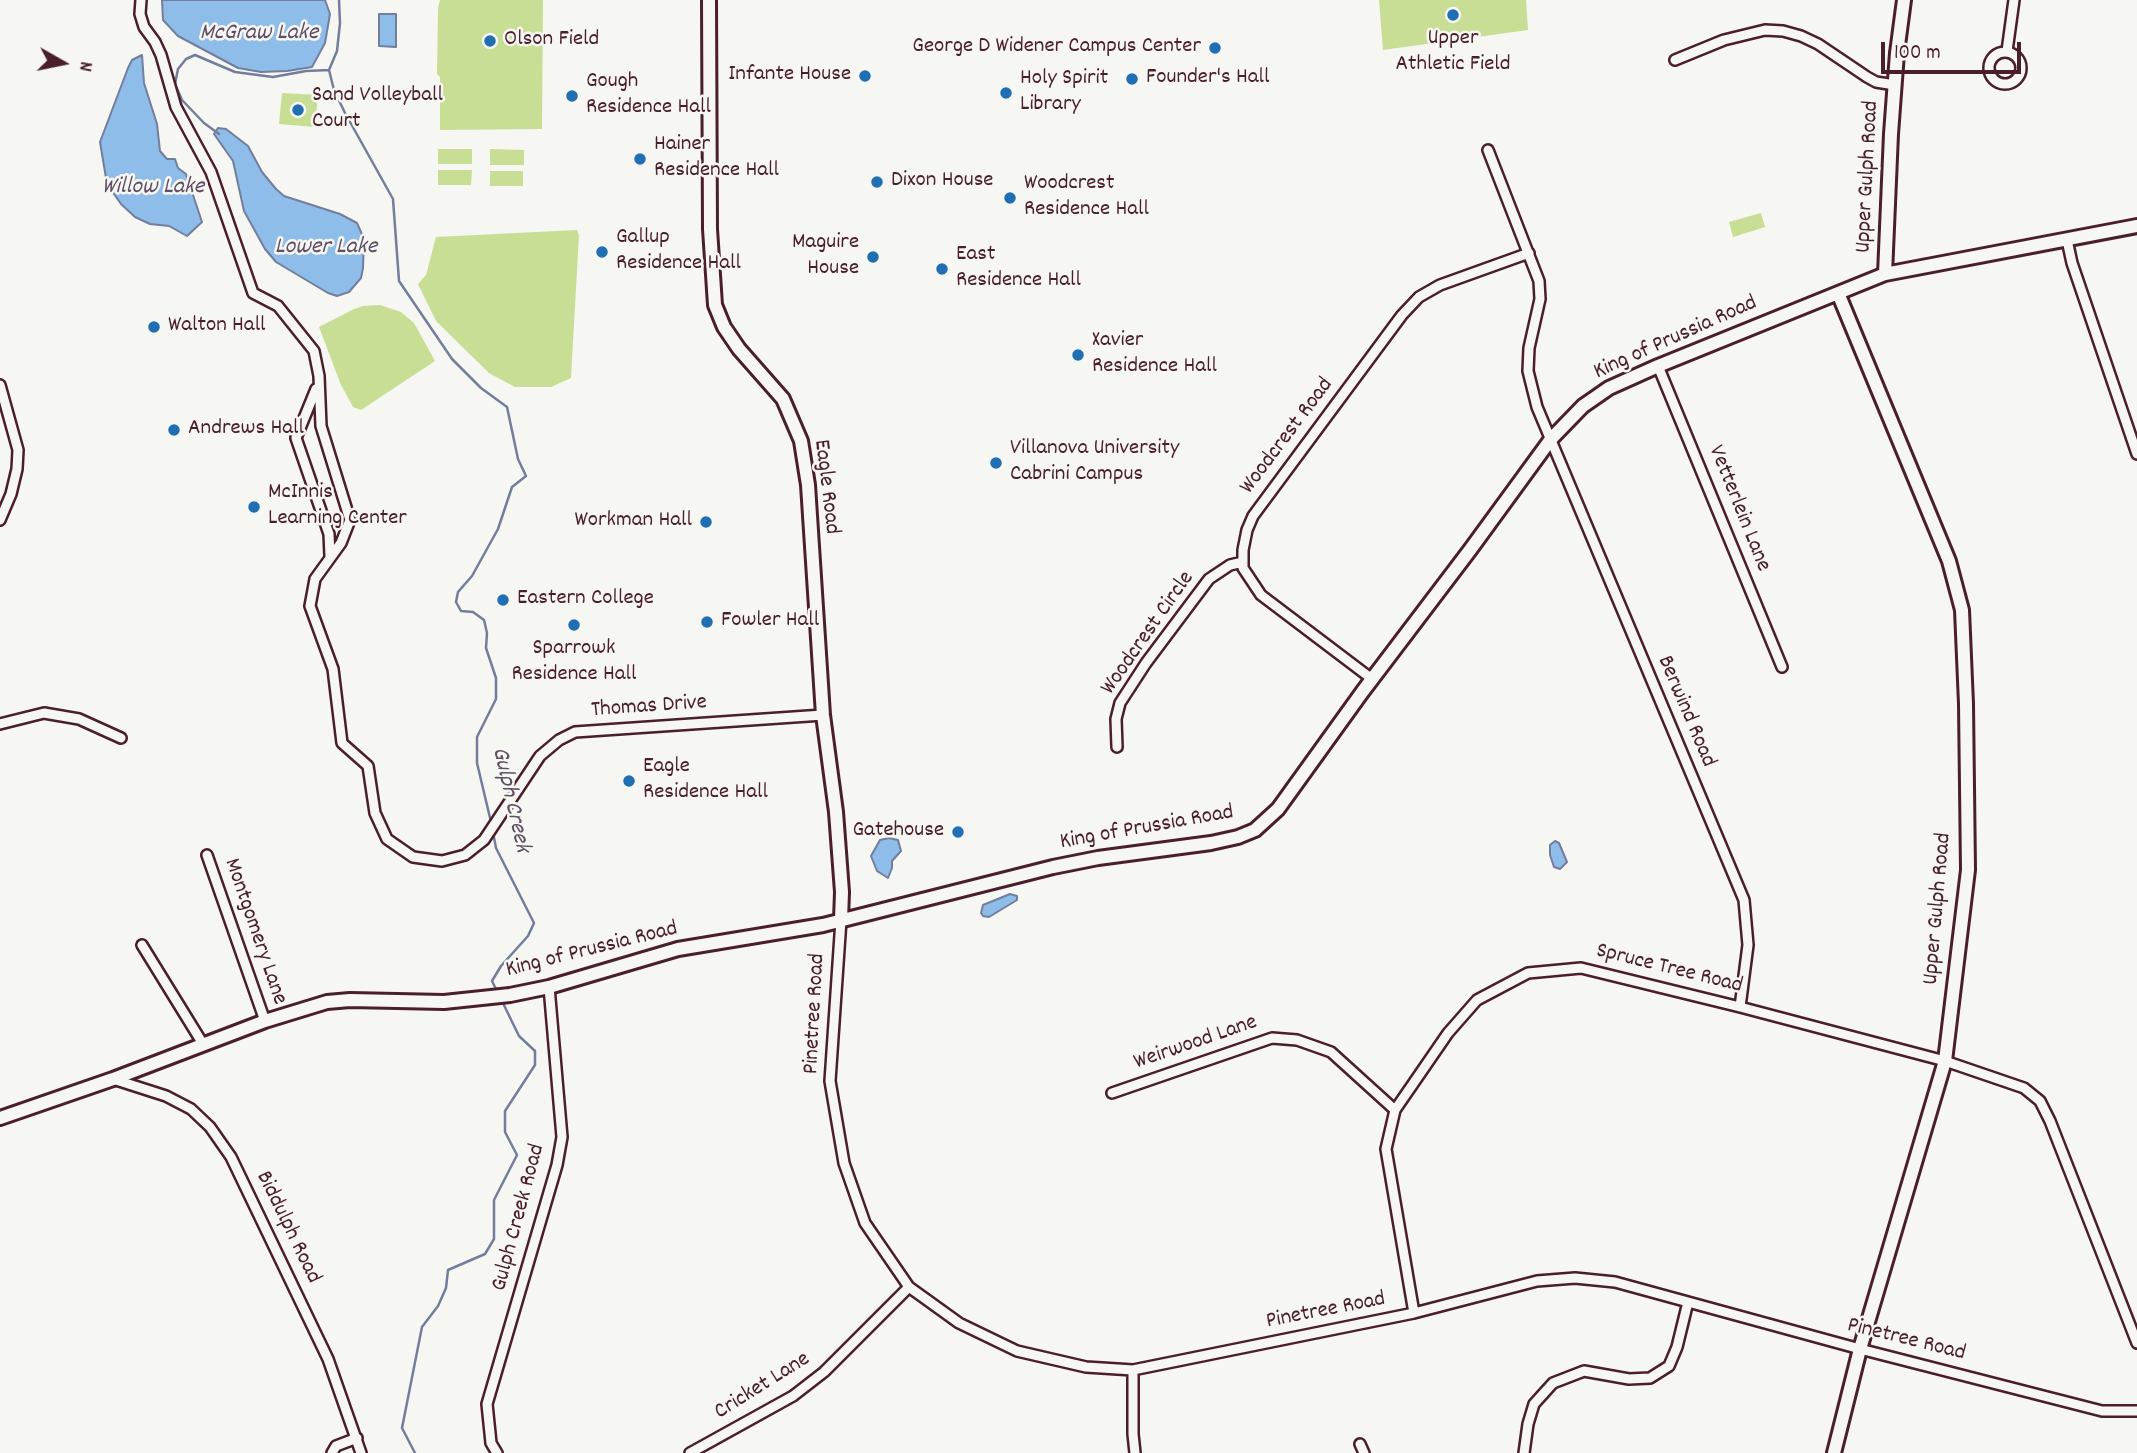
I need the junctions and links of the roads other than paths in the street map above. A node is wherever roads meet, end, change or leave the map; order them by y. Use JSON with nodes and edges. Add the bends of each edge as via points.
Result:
{"nodes":[{"id":1,"x":141,"y":0,"type":"edge"},
{"id":2,"x":709,"y":0,"type":"edge"},
{"id":3,"x":1905,"y":0,"type":"edge"},
{"id":4,"x":2014,"y":0,"type":"edge"},
{"id":5,"x":2007,"y":51,"type":"dead end"},
{"id":6,"x":1675,"y":60,"type":"dead end"},
{"id":7,"x":1895,"y":85,"type":"junction"},
{"id":8,"x":1488,"y":150,"type":"dead end"},
{"id":9,"x":2137,"y":226,"type":"edge"},
{"id":10,"x":2067,"y":240,"type":"junction"},
{"id":11,"x":1529,"y":253,"type":"junction"},
{"id":12,"x":1885,"y":274,"type":"junction"},
{"id":13,"x":1838,"y":293,"type":"junction"},
{"id":14,"x":1658,"y":366,"type":"junction"},
{"id":15,"x":319,"y":384,"type":"junction"},
{"id":16,"x":0,"y":385,"type":"edge"},
{"id":17,"x":1551,"y":439,"type":"junction"},
{"id":18,"x":2137,"y":454,"type":"edge"},
{"id":19,"x":0,"y":520,"type":"edge"},
{"id":20,"x":330,"y":556,"type":"junction"},
{"id":21,"x":1243,"y":562,"type":"junction"},
{"id":22,"x":1782,"y":667,"type":"dead end"},
{"id":23,"x":1372,"y":679,"type":"junction"},
{"id":24,"x":823,"y":715,"type":"junction"},
{"id":25,"x":0,"y":724,"type":"edge"},
{"id":26,"x":121,"y":738,"type":"dead end"},
{"id":27,"x":1117,"y":747,"type":"dead end"},
{"id":28,"x":206,"y":855,"type":"dead end"},
{"id":29,"x":841,"y":920,"type":"junction"},
{"id":30,"x":142,"y":945,"type":"dead end"},
{"id":31,"x":549,"y":987,"type":"junction"},
{"id":32,"x":1740,"y":1007,"type":"junction"},
{"id":33,"x":265,"y":1021,"type":"junction"},
{"id":34,"x":203,"y":1044,"type":"junction"},
{"id":35,"x":1945,"y":1061,"type":"junction"},
{"id":36,"x":113,"y":1079,"type":"junction"},
{"id":37,"x":1112,"y":1093,"type":"dead end"},
{"id":38,"x":1395,"y":1110,"type":"junction"},
{"id":39,"x":0,"y":1118,"type":"edge"},
{"id":40,"x":909,"y":1287,"type":"junction"},
{"id":41,"x":1688,"y":1302,"type":"junction"},
{"id":42,"x":1414,"y":1313,"type":"junction"},
{"id":43,"x":2137,"y":1343,"type":"edge"},
{"id":44,"x":1860,"y":1349,"type":"junction"},
{"id":45,"x":1133,"y":1370,"type":"junction"},
{"id":46,"x":2137,"y":1411,"type":"edge"},
{"id":47,"x":357,"y":1438,"type":"junction"},
{"id":48,"x":332,"y":1453,"type":"edge"},
{"id":49,"x":361,"y":1453,"type":"edge"},
{"id":50,"x":497,"y":1453,"type":"edge"},
{"id":51,"x":690,"y":1453,"type":"edge"},
{"id":52,"x":1135,"y":1453,"type":"edge"},
{"id":53,"x":1524,"y":1453,"type":"edge"},
{"id":54,"x":1834,"y":1453,"type":"edge"}],
"edges":[{"from":1,"to":15,"type":"street","name":"Thomas Drive","via":[[144,27],[161,55],[176,107],[211,172],[253,293],[278,306],[303,334],[314,351]]},
{"from":2,"to":24,"type":"street","name":"Eagle Road","via":[[710,229],[716,305],[739,349],[783,399],[802,441]]},
{"from":3,"to":7,"type":"street","name":"Upper Gulph Road"},
{"from":4,"to":5,"type":"street"},
{"from":6,"to":7,"type":"street","via":[[1724,40],[1765,30],[1783,31],[1818,44],[1876,82]]},
{"from":7,"to":12,"type":"street","name":"Upper Gulph Road"},
{"from":8,"to":11,"type":"street","name":"Berwind Road"},
{"from":9,"to":10,"type":"street","name":"King of Prussia Road"},
{"from":10,"to":12,"type":"street","name":"King of Prussia Road"},
{"from":10,"to":18,"type":"street"},
{"from":11,"to":17,"type":"street","name":"Berwind Road","via":[[1540,299],[1528,371]]},
{"from":11,"to":21,"type":"street","name":"Woodcrest Road","via":[[1419,297],[1253,516]]},
{"from":12,"to":13,"type":"street","name":"King of Prussia Road"},
{"from":13,"to":14,"type":"street","name":"King of Prussia Road"},
{"from":13,"to":35,"type":"street","name":"Upper Gulph Road","via":[[1949,561],[1962,610],[1968,870]]},
{"from":14,"to":17,"type":"street","name":"King of Prussia Road","via":[[1600,394]]},
{"from":14,"to":22,"type":"street","name":"Vetterlein Lane"},
{"from":15,"to":20,"type":"street","name":"Thomas Drive","via":[[321,426],[350,520]]},
{"from":15,"to":20,"type":"street","via":[[296,438],[329,534]]},
{"from":16,"to":19,"type":"street","via":[[18,450],[11,494]]},
{"from":17,"to":23,"type":"street","name":"King of Prussia Road"},
{"from":17,"to":32,"type":"street","name":"Berwind Road","via":[[1744,900],[1748,945]]},
{"from":20,"to":24,"type":"street","name":"Thomas Drive","via":[[315,579],[310,606],[332,669],[342,743],[368,766],[375,813],[387,839],[413,857],[442,861],[465,855],[484,840],[540,756],[575,732]]},
{"from":21,"to":23,"type":"street","via":[[1261,595]]},
{"from":21,"to":27,"type":"street","name":"Woodcrest Circle","via":[[1209,579],[1146,663],[1120,703]]},
{"from":23,"to":29,"type":"street","name":"King of Prussia Road","via":[[1278,809],[1255,830],[1211,843],[1053,867]]},
{"from":24,"to":29,"type":"street","name":"Eagle Road","via":[[836,813]]},
{"from":25,"to":26,"type":"street","via":[[44,713],[79,719]]},
{"from":28,"to":33,"type":"street","name":"Montgomery Lane"},
{"from":29,"to":31,"type":"street","name":"King of Prussia Road","via":[[678,949]]},
{"from":29,"to":40,"type":"street","name":"Pinetree Road","via":[[830,1081],[844,1163],[865,1223]]},
{"from":30,"to":34,"type":"street"},
{"from":31,"to":33,"type":"street","name":"King of Prussia Road","via":[[444,1003],[327,1002]]},
{"from":31,"to":50,"type":"street","name":"Gulph Creek Road","via":[[562,1138],[487,1404],[491,1443]]},
{"from":32,"to":35,"type":"street","name":"Spruce Tree Road"},
{"from":32,"to":38,"type":"street","name":"Spruce Tree Road","via":[[1581,968],[1528,973],[1477,1000],[1448,1033]]},
{"from":33,"to":34,"type":"street","name":"King of Prussia Road"},
{"from":34,"to":36,"type":"street","name":"King of Prussia Road"},
{"from":35,"to":43,"type":"street","name":"Spruce Tree Road","via":[[2024,1088],[2040,1101]]},
{"from":35,"to":44,"type":"street","name":"Upper Gulph Road"},
{"from":36,"to":39,"type":"street","name":"King of Prussia Road"},
{"from":36,"to":47,"type":"street","name":"Biddulph Road","via":[[191,1109],[231,1157],[328,1359]]},
{"from":37,"to":38,"type":"street","name":"Weirwood Lane","via":[[1272,1038],[1297,1040],[1331,1052]]},
{"from":38,"to":42,"type":"street","name":"Spruce Tree Road","via":[[1386,1149]]},
{"from":40,"to":45,"type":"street","name":"Pinetree Road","via":[[958,1324],[1017,1351],[1086,1367]]},
{"from":40,"to":51,"type":"street","name":"Cricket Lane","via":[[824,1373]]},
{"from":41,"to":42,"type":"street","name":"Pinetree Road","via":[[1615,1282],[1575,1278],[1537,1281]]},
{"from":41,"to":44,"type":"street","name":"Pinetree Road"},
{"from":41,"to":53,"type":"street","via":[[1669,1366],[1650,1378],[1584,1371],[1553,1383],[1534,1404]]},
{"from":42,"to":45,"type":"street","name":"Pinetree Road"},
{"from":44,"to":46,"type":"street","name":"Pinetree Road","via":[[2102,1411]]},
{"from":44,"to":54,"type":"street","name":"Upper Gulph Road"},
{"from":45,"to":52,"type":"street"},
{"from":47,"to":48,"type":"street","via":[[335,1446]]},
{"from":47,"to":49,"type":"street","name":"Biddulph Road"}]}
